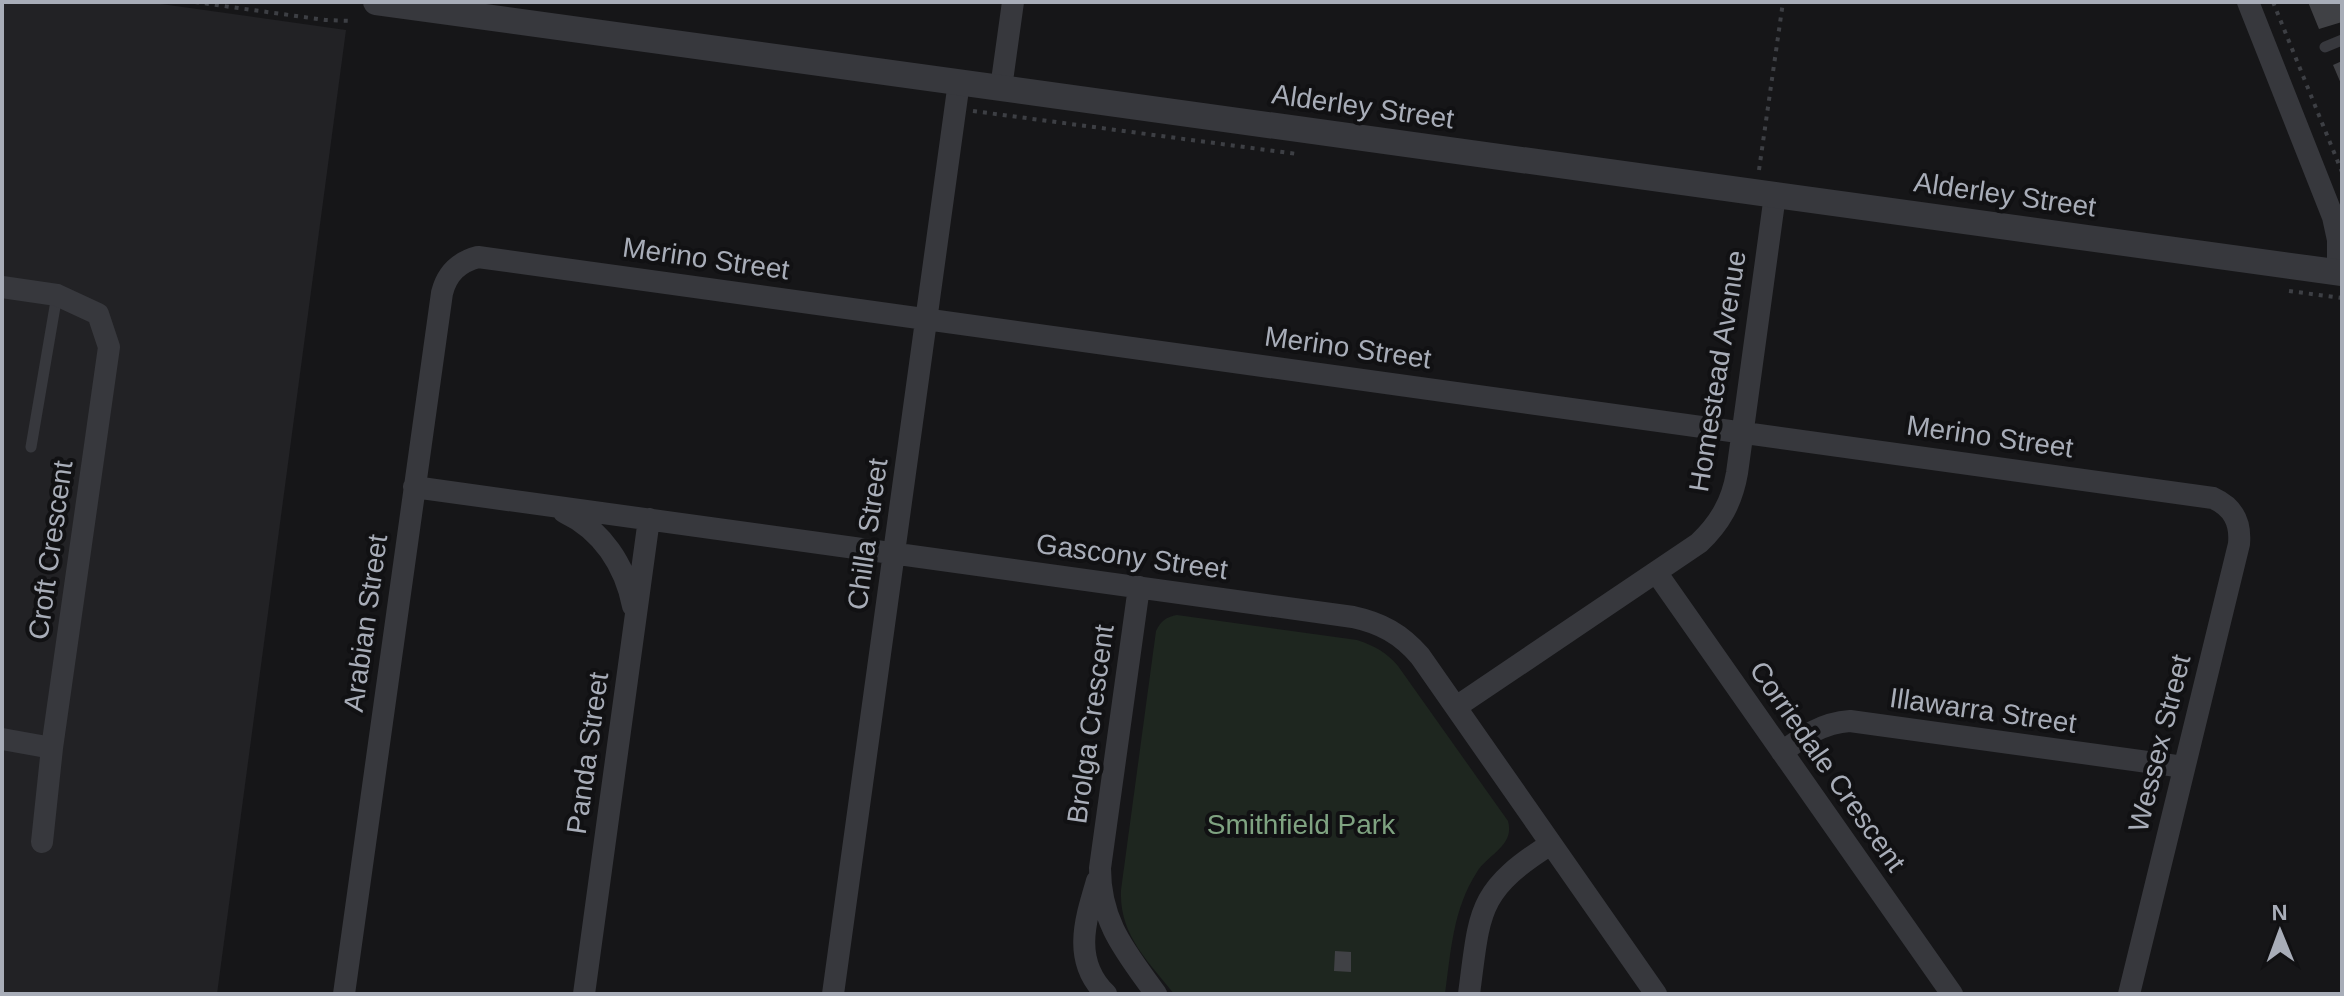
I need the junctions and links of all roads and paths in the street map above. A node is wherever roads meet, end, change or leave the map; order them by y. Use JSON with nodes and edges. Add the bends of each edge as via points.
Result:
{"nodes":[{"id":1,"x":195,"y":2,"type":"edge"},
{"id":2,"x":376,"y":2,"type":"edge"},
{"id":3,"x":1013,"y":2,"type":"edge"},
{"id":4,"x":1783,"y":2,"type":"edge"},
{"id":5,"x":2248,"y":2,"type":"edge"},
{"id":6,"x":2273,"y":2,"type":"edge"},
{"id":7,"x":352,"y":21,"type":"dead end"},
{"id":8,"x":2342,"y":40,"type":"edge"},
{"id":9,"x":2325,"y":47,"type":"dead end"},
{"id":10,"x":959,"y":82,"type":"junction"},
{"id":11,"x":1001,"y":88,"type":"junction"},
{"id":12,"x":2342,"y":172,"type":"edge"},
{"id":13,"x":1765,"y":194,"type":"junction"},
{"id":14,"x":457,"y":266,"type":"joint"},
{"id":15,"x":2340,"y":273,"type":"edge"},
{"id":16,"x":2,"y":287,"type":"edge"},
{"id":17,"x":57,"y":295,"type":"junction"},
{"id":18,"x":927,"y":319,"type":"junction"},
{"id":19,"x":1743,"y":432,"type":"junction"},
{"id":20,"x":31,"y":447,"type":"dead end"},
{"id":21,"x":414,"y":487,"type":"junction"},
{"id":22,"x":551,"y":505,"type":"junction"},
{"id":23,"x":2229,"y":508,"type":"joint"},
{"id":24,"x":649,"y":519,"type":"junction"},
{"id":25,"x":895,"y":553,"type":"junction"},
{"id":26,"x":1656,"y":572,"type":"junction"},
{"id":27,"x":1139,"y":587,"type":"junction"},
{"id":28,"x":635,"y":623,"type":"junction"},
{"id":29,"x":1456,"y":707,"type":"junction"},
{"id":30,"x":2,"y":739,"type":"edge"},
{"id":31,"x":52,"y":748,"type":"junction"},
{"id":32,"x":1782,"y":752,"type":"junction"},
{"id":33,"x":2184,"y":767,"type":"junction"},
{"id":34,"x":42,"y":842,"type":"dead end"},
{"id":35,"x":1551,"y":844,"type":"junction"},
{"id":36,"x":1100,"y":868,"type":"junction"},
{"id":37,"x":344,"y":994,"type":"edge"},
{"id":38,"x":584,"y":994,"type":"edge"},
{"id":39,"x":833,"y":994,"type":"edge"},
{"id":40,"x":1106,"y":994,"type":"edge"},
{"id":41,"x":1156,"y":994,"type":"edge"},
{"id":42,"x":1469,"y":994,"type":"edge"},
{"id":43,"x":1656,"y":994,"type":"edge"},
{"id":44,"x":1952,"y":994,"type":"edge"},
{"id":45,"x":2129,"y":994,"type":"edge"}],
"edges":[{"from":1,"to":7,"type":"path"},
{"from":2,"to":10,"type":"street","name":"Alderley Street"},
{"from":3,"to":11,"type":"street"},
{"from":4,"to":13,"type":"path"},
{"from":5,"to":15,"type":"street","via":[[2333,217]]},
{"from":6,"to":12,"type":"path"},
{"from":8,"to":9,"type":"lane"},
{"from":10,"to":11,"type":"street","name":"Alderley Street"},
{"from":10,"to":18,"type":"street","name":"Chilla Street"},
{"from":11,"to":13,"type":"street","name":"Alderley Street"},
{"from":13,"to":15,"type":"street","name":"Alderley Street"},
{"from":13,"to":19,"type":"street","name":"Homestead Avenue"},
{"from":14,"to":18,"type":"street","name":"Merino Street","via":[[488,257]]},
{"from":14,"to":21,"type":"street","name":"Arabian Street","via":[[442,293]]},
{"from":16,"to":17,"type":"street","name":"Croft Crescent"},
{"from":17,"to":20,"type":"lane","name":"Croft Crescent"},
{"from":17,"to":31,"type":"street","name":"Croft Crescent","via":[[98,314],[109,347]]},
{"from":18,"to":19,"type":"street","name":"Merino Street"},
{"from":18,"to":25,"type":"street","name":"Chilla Street"},
{"from":19,"to":23,"type":"street","name":"Merino Street","via":[[2204,496]]},
{"from":19,"to":26,"type":"street","name":"Homestead Avenue","via":[[1734,488],[1722,518],[1699,543]]},
{"from":21,"to":22,"type":"street","name":"Gascony Street"},
{"from":21,"to":37,"type":"street","name":"Arabian Street"},
{"from":22,"to":24,"type":"street","name":"Gascony Street"},
{"from":22,"to":28,"type":"street","via":[[585,525],[612,553],[629,587]]},
{"from":23,"to":33,"type":"street","name":"Wessex Street","via":[[2239,524],[2239,544]]},
{"from":24,"to":25,"type":"street","name":"Gascony Street"},
{"from":24,"to":28,"type":"street","name":"Panda Street"},
{"from":25,"to":27,"type":"street","name":"Gascony Street"},
{"from":25,"to":39,"type":"street","name":"Chilla Street"},
{"from":26,"to":29,"type":"street","name":"Homestead Avenue"},
{"from":26,"to":32,"type":"street","name":"Corriedale Crescent"},
{"from":27,"to":29,"type":"street","name":"Gascony Street","via":[[1386,627],[1410,644]]},
{"from":27,"to":36,"type":"street","name":"Brolga Crescent"},
{"from":28,"to":38,"type":"street","name":"Panda Street"},
{"from":29,"to":35,"type":"street","name":"Gascony Street"},
{"from":30,"to":31,"type":"street"},
{"from":31,"to":34,"type":"street","name":"Croft Crescent"},
{"from":32,"to":33,"type":"street","name":"Illawarra Street","via":[[1815,729],[1850,721]]},
{"from":32,"to":44,"type":"street","name":"Corriedale Crescent"},
{"from":33,"to":45,"type":"street","name":"Wessex Street"},
{"from":35,"to":42,"type":"street","via":[[1509,872],[1491,895],[1478,927]]},
{"from":35,"to":43,"type":"street","name":"Gascony Street"},
{"from":36,"to":40,"type":"street","name":"Brolga Crescent","via":[[1083,940],[1087,966]]},
{"from":36,"to":41,"type":"street","name":"Brolga Crescent","via":[[1108,921]]}]}
